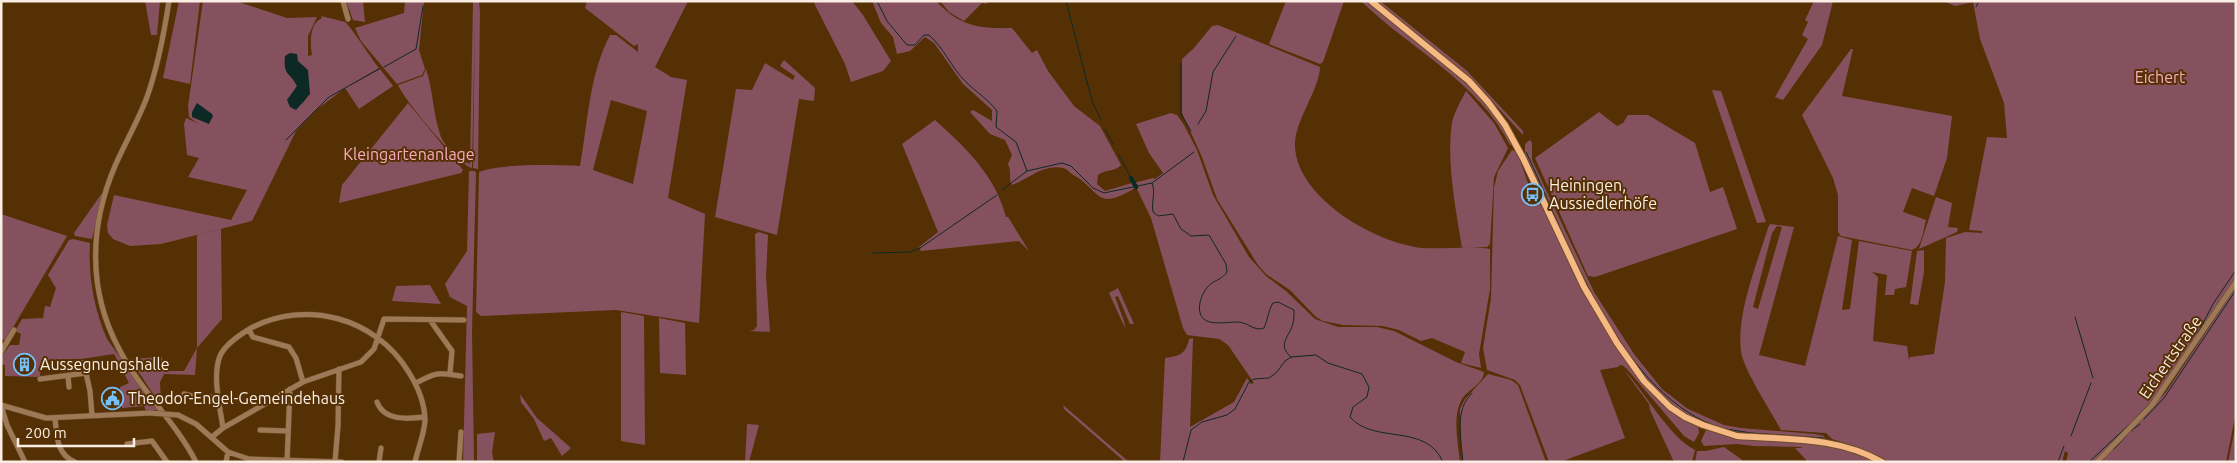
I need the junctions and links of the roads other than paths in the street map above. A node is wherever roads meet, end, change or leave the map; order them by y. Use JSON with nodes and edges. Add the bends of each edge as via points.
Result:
{"nodes":[{"id":1,"x":169,"y":1,"type":"edge"},
{"id":2,"x":343,"y":1,"type":"edge"},
{"id":3,"x":1371,"y":1,"type":"edge"},
{"id":4,"x":348,"y":19,"type":"dead end"},
{"id":5,"x":2236,"y":282,"type":"edge"},
{"id":6,"x":430,"y":320,"type":"junction"},
{"id":7,"x":464,"y":320,"type":"dead end"},
{"id":8,"x":14,"y":330,"type":"dead end"},
{"id":9,"x":249,"y":330,"type":"junction"},
{"id":10,"x":378,"y":338,"type":"junction"},
{"id":11,"x":1,"y":352,"type":"edge"},
{"id":12,"x":83,"y":363,"type":"dead end"},
{"id":13,"x":339,"y":369,"type":"junction"},
{"id":14,"x":86,"y":373,"type":"junction"},
{"id":15,"x":450,"y":373,"type":"junction"},
{"id":16,"x":68,"y":376,"type":"junction"},
{"id":17,"x":461,"y":376,"type":"dead end"},
{"id":18,"x":40,"y":379,"type":"dead end"},
{"id":19,"x":303,"y":382,"type":"junction"},
{"id":20,"x":416,"y":383,"type":"junction"},
{"id":21,"x":68,"y":387,"type":"dead end"},
{"id":22,"x":290,"y":389,"type":"junction"},
{"id":23,"x":184,"y":394,"type":"dead end"},
{"id":24,"x":219,"y":397,"type":"junction"},
{"id":25,"x":376,"y":402,"type":"dead end"},
{"id":26,"x":1,"y":405,"type":"edge"},
{"id":27,"x":92,"y":415,"type":"junction"},
{"id":28,"x":424,"y":417,"type":"junction"},
{"id":29,"x":55,"y":418,"type":"junction"},
{"id":30,"x":223,"y":428,"type":"junction"},
{"id":31,"x":260,"y":430,"type":"dead end"},
{"id":32,"x":288,"y":431,"type":"junction"},
{"id":33,"x":461,"y":432,"type":"dead end"},
{"id":34,"x":212,"y":437,"type":"junction"},
{"id":35,"x":127,"y":444,"type":"dead end"},
{"id":36,"x":381,"y":448,"type":"dead end"},
{"id":37,"x":228,"y":452,"type":"junction"},
{"id":38,"x":259,"y":461,"type":"edge"},
{"id":39,"x":287,"y":461,"type":"edge"},
{"id":40,"x":335,"y":461,"type":"edge"},
{"id":41,"x":26,"y":462,"type":"edge"},
{"id":42,"x":75,"y":462,"type":"edge"},
{"id":43,"x":167,"y":462,"type":"edge"},
{"id":44,"x":196,"y":462,"type":"edge"},
{"id":45,"x":226,"y":462,"type":"edge"},
{"id":46,"x":342,"y":462,"type":"edge"},
{"id":47,"x":379,"y":462,"type":"edge"},
{"id":48,"x":415,"y":462,"type":"edge"},
{"id":49,"x":459,"y":462,"type":"edge"},
{"id":50,"x":1882,"y":462,"type":"edge"},
{"id":51,"x":2096,"y":462,"type":"edge"}],
"edges":[{"from":1,"to":44,"type":"street","via":[[152,83],[103,202],[95,255],[97,287],[108,326],[131,370],[180,435]]},
{"from":2,"to":4,"type":"street"},
{"from":3,"to":50,"type":"main road","via":[[1469,81],[1488,102],[1516,144],[1584,287],[1617,343],[1657,395],[1685,417],[1724,433],[1822,441],[1856,450]]},
{"from":5,"to":51,"type":"street","name":"Eichertstraße","via":[[2152,405]]},
{"from":6,"to":7,"type":"street"},
{"from":6,"to":10,"type":"street","via":[[384,319]]},
{"from":6,"to":15,"type":"street","via":[[452,351]]},
{"from":8,"to":11,"type":"street"},
{"from":9,"to":10,"type":"street","via":[[277,318],[321,314],[357,325]]},
{"from":9,"to":19,"type":"street","via":[[257,338],[289,348],[296,358]]},
{"from":9,"to":24,"type":"street","via":[[225,348],[221,355]]},
{"from":10,"to":13,"type":"street","via":[[374,349],[365,358]]},
{"from":10,"to":20,"type":"street","via":[[397,353]]},
{"from":12,"to":14,"type":"street"},
{"from":13,"to":19,"type":"street"},
{"from":13,"to":40,"type":"street"},
{"from":14,"to":16,"type":"street"},
{"from":14,"to":27,"type":"street"},
{"from":15,"to":17,"type":"street"},
{"from":15,"to":20,"type":"street","via":[[434,373]]},
{"from":16,"to":18,"type":"street"},
{"from":16,"to":21,"type":"street"},
{"from":19,"to":22,"type":"street"},
{"from":20,"to":28,"type":"street"},
{"from":22,"to":30,"type":"street"},
{"from":22,"to":32,"type":"street"},
{"from":23,"to":24,"type":"street"},
{"from":24,"to":30,"type":"street"},
{"from":25,"to":28,"type":"street","via":[[392,416]]},
{"from":26,"to":29,"type":"street","via":[[36,416]]},
{"from":26,"to":41,"type":"street","via":[[7,425]]},
{"from":27,"to":29,"type":"street"},
{"from":27,"to":34,"type":"street","bridge":true,"via":[[178,415]]},
{"from":28,"to":48,"type":"street"},
{"from":29,"to":42,"type":"street","via":[[61,451],[65,458]]},
{"from":30,"to":34,"type":"street"},
{"from":31,"to":32,"type":"street"},
{"from":32,"to":39,"type":"street"},
{"from":33,"to":49,"type":"street"},
{"from":34,"to":37,"type":"street"},
{"from":35,"to":43,"type":"street","via":[[152,441]]},
{"from":36,"to":47,"type":"street"},
{"from":37,"to":38,"type":"street"},
{"from":37,"to":45,"type":"street"},
{"from":38,"to":39,"type":"street"},
{"from":39,"to":40,"type":"street"},
{"from":40,"to":46,"type":"street"}]}
